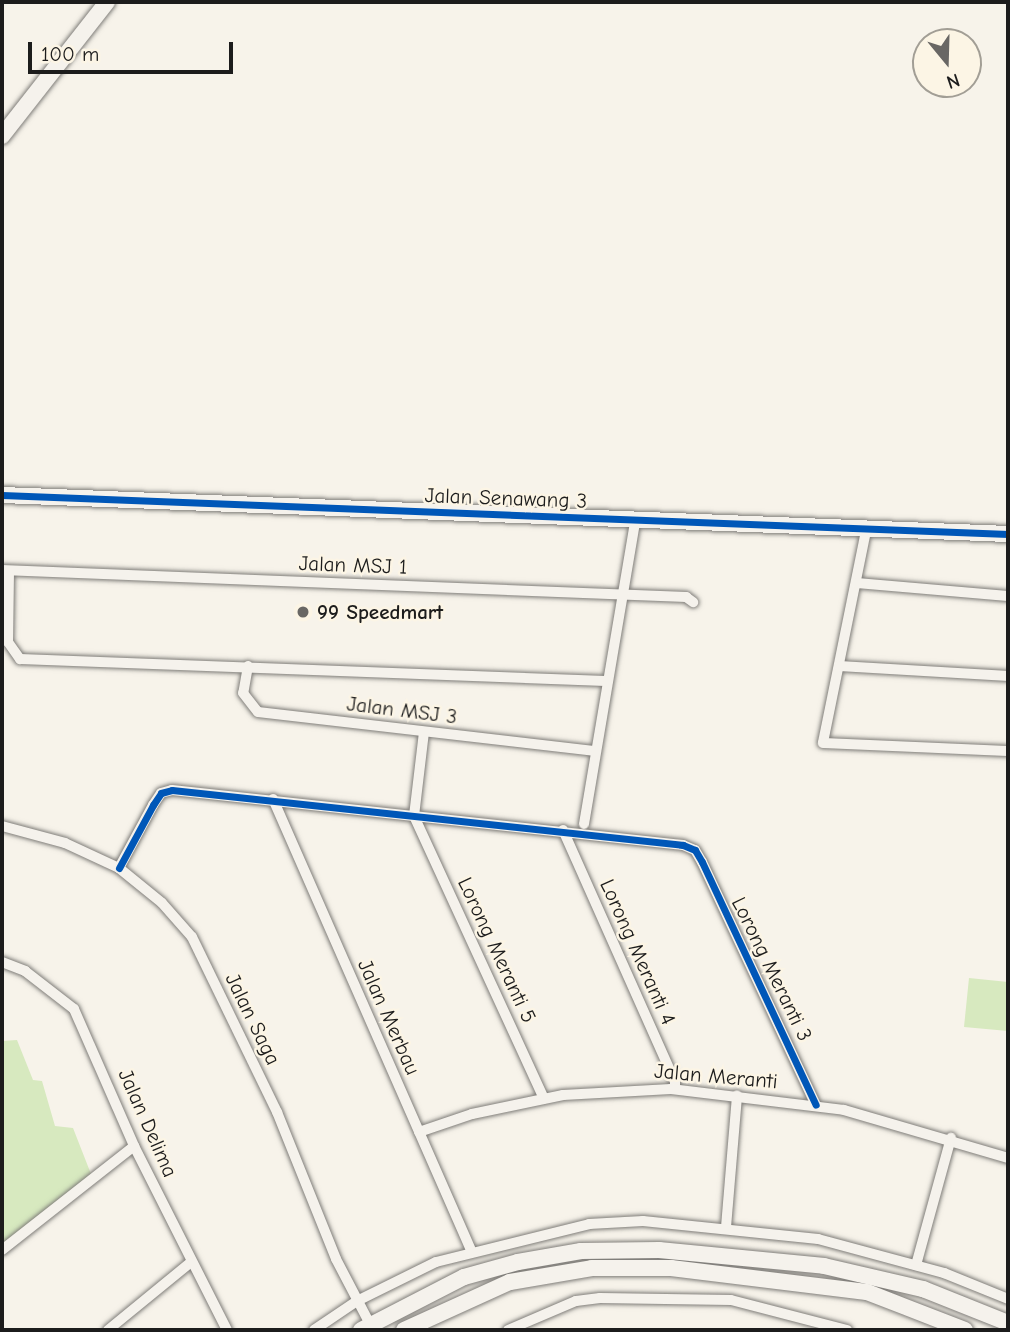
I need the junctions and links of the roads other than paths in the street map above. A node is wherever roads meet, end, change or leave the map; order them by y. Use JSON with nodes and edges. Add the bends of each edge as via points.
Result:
{"nodes":[{"id":1,"x":107,"y":2,"type":"edge"},
{"id":2,"x":2,"y":136,"type":"edge"},
{"id":3,"x":2,"y":495,"type":"edge"},
{"id":4,"x":635,"y":521,"type":"junction"},
{"id":5,"x":866,"y":531,"type":"junction"},
{"id":6,"x":1008,"y":534,"type":"edge"},
{"id":7,"x":5,"y":571,"type":"edge"},
{"id":8,"x":856,"y":583,"type":"junction"},
{"id":9,"x":624,"y":595,"type":"junction"},
{"id":10,"x":1008,"y":596,"type":"edge"},
{"id":11,"x":694,"y":602,"type":"dead end"},
{"id":12,"x":248,"y":666,"type":"junction"},
{"id":13,"x":840,"y":666,"type":"junction"},
{"id":14,"x":1008,"y":676,"type":"edge"},
{"id":15,"x":606,"y":681,"type":"junction"},
{"id":16,"x":424,"y":732,"type":"junction"},
{"id":17,"x":594,"y":751,"type":"junction"},
{"id":18,"x":1008,"y":751,"type":"edge"},
{"id":19,"x":273,"y":799,"type":"junction"},
{"id":20,"x":414,"y":816,"type":"junction"},
{"id":21,"x":584,"y":824,"type":"dead end"},
{"id":22,"x":2,"y":826,"type":"edge"},
{"id":23,"x":563,"y":830,"type":"junction"},
{"id":24,"x":119,"y":868,"type":"junction"},
{"id":25,"x":2,"y":962,"type":"edge"},
{"id":26,"x":675,"y":1089,"type":"junction"},
{"id":27,"x":737,"y":1095,"type":"junction"},
{"id":28,"x":544,"y":1099,"type":"junction"},
{"id":29,"x":816,"y":1105,"type":"junction"},
{"id":30,"x":419,"y":1132,"type":"junction"},
{"id":31,"x":951,"y":1138,"type":"junction"},
{"id":32,"x":134,"y":1146,"type":"junction"},
{"id":33,"x":1008,"y":1158,"type":"edge"},
{"id":34,"x":726,"y":1227,"type":"junction"},
{"id":35,"x":2,"y":1250,"type":"edge"},
{"id":36,"x":471,"y":1251,"type":"junction"},
{"id":37,"x":190,"y":1264,"type":"junction"},
{"id":38,"x":916,"y":1265,"type":"junction"},
{"id":39,"x":1008,"y":1299,"type":"edge"},
{"id":40,"x":357,"y":1301,"type":"junction"},
{"id":41,"x":1008,"y":1323,"type":"edge"},
{"id":42,"x":365,"y":1327,"type":"edge"},
{"id":43,"x":108,"y":1330,"type":"edge"},
{"id":44,"x":228,"y":1330,"type":"edge"},
{"id":45,"x":314,"y":1330,"type":"edge"},
{"id":46,"x":404,"y":1330,"type":"edge"},
{"id":47,"x":508,"y":1330,"type":"edge"},
{"id":48,"x":847,"y":1330,"type":"edge"},
{"id":49,"x":965,"y":1330,"type":"edge"}],
"edges":[{"from":1,"to":2,"type":"street"},
{"from":3,"to":4,"type":"street","name":"Jalan Senawang 3"},
{"from":4,"to":5,"type":"street","name":"Jalan Senawang 3"},
{"from":4,"to":9,"type":"street"},
{"from":5,"to":6,"type":"street","name":"Jalan Senawang 3"},
{"from":5,"to":8,"type":"street"},
{"from":7,"to":9,"type":"street","name":"Jalan MSJ 1"},
{"from":7,"to":12,"type":"street","via":[[8,642],[20,659]]},
{"from":8,"to":10,"type":"street"},
{"from":8,"to":13,"type":"street"},
{"from":9,"to":11,"type":"street","name":"Jalan MSJ 1","via":[[686,597]]},
{"from":9,"to":15,"type":"street"},
{"from":12,"to":15,"type":"street"},
{"from":12,"to":16,"type":"street","name":"Jalan MSJ 3","via":[[243,693],[258,712]]},
{"from":13,"to":14,"type":"street"},
{"from":13,"to":18,"type":"street","via":[[823,733],[823,743],[828,746]]},
{"from":15,"to":17,"type":"street"},
{"from":16,"to":17,"type":"street","name":"Jalan MSJ 3"},
{"from":16,"to":20,"type":"street"},
{"from":17,"to":21,"type":"street"},
{"from":19,"to":20,"type":"street"},
{"from":19,"to":24,"type":"street","via":[[172,790],[161,793]]},
{"from":19,"to":30,"type":"street","name":"Jalan Merbau"},
{"from":20,"to":23,"type":"street"},
{"from":20,"to":28,"type":"street","name":"Lorong Meranti 5"},
{"from":22,"to":24,"type":"street","name":"Jalan Saga","via":[[65,843]]},
{"from":23,"to":26,"type":"street","name":"Lorong Meranti 4","via":[[676,1081]]},
{"from":23,"to":29,"type":"street","name":"Lorong Meranti 3","via":[[695,850]]},
{"from":24,"to":40,"type":"street","name":"Jalan Saga","via":[[162,903],[192,937],[284,1128]]},
{"from":25,"to":32,"type":"street","name":"Jalan Delima","via":[[25,971],[74,1009]]},
{"from":26,"to":27,"type":"street","name":"Jalan Meranti"},
{"from":26,"to":28,"type":"street","name":"Jalan Meranti","via":[[627,1089]]},
{"from":27,"to":29,"type":"street","name":"Jalan Meranti"},
{"from":27,"to":34,"type":"street"},
{"from":28,"to":30,"type":"street","name":"Jalan Meranti","via":[[472,1114]]},
{"from":29,"to":31,"type":"street","name":"Jalan Meranti"},
{"from":30,"to":36,"type":"street","name":"Jalan Merbau"},
{"from":31,"to":33,"type":"street","name":"Jalan Meranti"},
{"from":31,"to":38,"type":"street"},
{"from":32,"to":35,"type":"street"},
{"from":32,"to":37,"type":"street","name":"Jalan Delima"},
{"from":34,"to":36,"type":"street","via":[[643,1221],[589,1224]]},
{"from":34,"to":38,"type":"street","via":[[818,1239]]},
{"from":36,"to":40,"type":"street","via":[[414,1271]]},
{"from":37,"to":43,"type":"street"},
{"from":37,"to":44,"type":"street","name":"Jalan Delima"},
{"from":38,"to":39,"type":"street"},
{"from":40,"to":42,"type":"street","name":"Jalan Saga"},
{"from":40,"to":45,"type":"street"},
{"from":41,"to":42,"type":"street","via":[[923,1289],[836,1269],[659,1250],[581,1251],[518,1262],[464,1277]]},
{"from":46,"to":49,"type":"street","via":[[510,1282],[592,1268],[671,1268],[867,1292]]},
{"from":47,"to":48,"type":"street","via":[[576,1301],[600,1297],[731,1300]]}]}
